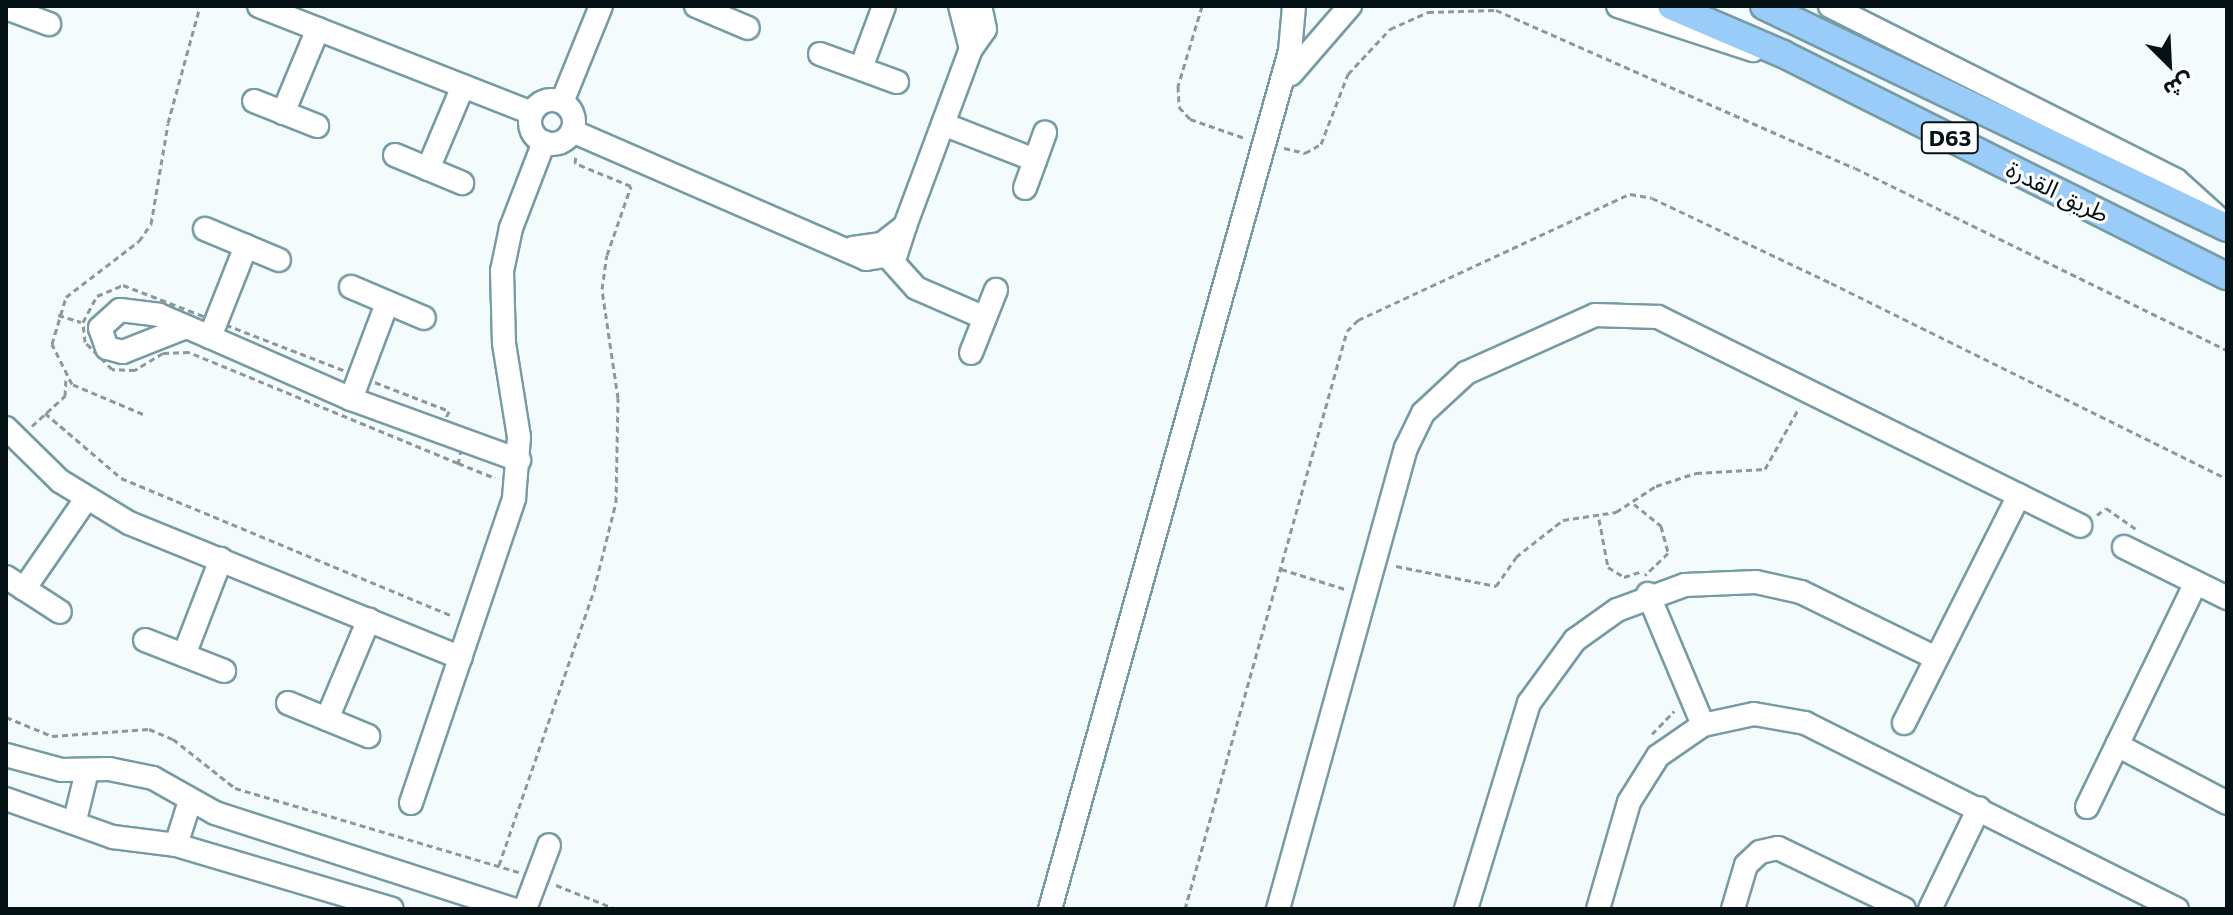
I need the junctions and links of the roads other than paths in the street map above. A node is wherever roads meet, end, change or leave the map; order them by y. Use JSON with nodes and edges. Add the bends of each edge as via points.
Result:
{"nodes":[{"id":1,"x":259,"y":6,"type":"edge"},
{"id":2,"x":601,"y":6,"type":"edge"},
{"id":3,"x":884,"y":6,"type":"edge"},
{"id":4,"x":960,"y":6,"type":"edge"},
{"id":5,"x":980,"y":6,"type":"edge"},
{"id":6,"x":1294,"y":6,"type":"edge"},
{"id":7,"x":1350,"y":6,"type":"edge"},
{"id":8,"x":1618,"y":6,"type":"edge"},
{"id":9,"x":1671,"y":6,"type":"edge"},
{"id":10,"x":1764,"y":6,"type":"edge"},
{"id":11,"x":1830,"y":6,"type":"edge"},
{"id":12,"x":707,"y":8,"type":"edge"},
{"id":13,"x":15,"y":9,"type":"edge"},
{"id":14,"x":49,"y":24,"type":"dead end"},
{"id":15,"x":748,"y":28,"type":"dead end"},
{"id":16,"x":318,"y":29,"type":"junction"},
{"id":17,"x":971,"y":49,"type":"junction"},
{"id":18,"x":820,"y":54,"type":"dead end"},
{"id":19,"x":1783,"y":54,"type":"junction"},
{"id":20,"x":861,"y":68,"type":"junction"},
{"id":21,"x":897,"y":82,"type":"dead end"},
{"id":22,"x":463,"y":86,"type":"junction"},
{"id":23,"x":254,"y":101,"type":"dead end"},
{"id":24,"x":562,"y":102,"type":"junction"},
{"id":25,"x":1274,"y":102,"type":"junction"},
{"id":26,"x":283,"y":113,"type":"junction"},
{"id":27,"x":532,"y":113,"type":"junction"},
{"id":28,"x":943,"y":124,"type":"junction"},
{"id":29,"x":317,"y":126,"type":"dead end"},
{"id":30,"x":1045,"y":133,"type":"dead end"},
{"id":31,"x":575,"y":139,"type":"junction"},
{"id":32,"x":544,"y":142,"type":"junction"},
{"id":33,"x":395,"y":155,"type":"dead end"},
{"id":34,"x":1035,"y":160,"type":"junction"},
{"id":35,"x":428,"y":169,"type":"junction"},
{"id":36,"x":462,"y":183,"type":"dead end"},
{"id":37,"x":1025,"y":188,"type":"dead end"},
{"id":38,"x":905,"y":226,"type":"junction"},
{"id":39,"x":2227,"y":227,"type":"edge"},
{"id":40,"x":205,"y":229,"type":"dead end"},
{"id":41,"x":246,"y":246,"type":"junction"},
{"id":42,"x":853,"y":248,"type":"junction"},
{"id":43,"x":889,"y":258,"type":"junction"},
{"id":44,"x":279,"y":260,"type":"dead end"},
{"id":45,"x":2227,"y":276,"type":"edge"},
{"id":46,"x":351,"y":287,"type":"dead end"},
{"id":47,"x":996,"y":290,"type":"dead end"},
{"id":48,"x":387,"y":303,"type":"junction"},
{"id":49,"x":424,"y":318,"type":"dead end"},
{"id":50,"x":985,"y":318,"type":"junction"},
{"id":51,"x":186,"y":327,"type":"junction"},
{"id":52,"x":210,"y":337,"type":"junction"},
{"id":53,"x":971,"y":353,"type":"dead end"},
{"id":54,"x":351,"y":399,"type":"junction"},
{"id":55,"x":11,"y":434,"type":"edge"},
{"id":56,"x":519,"y":460,"type":"junction"},
{"id":57,"x":2019,"y":495,"type":"junction"},
{"id":58,"x":86,"y":499,"type":"junction"},
{"id":59,"x":2080,"y":526,"type":"road end"},
{"id":60,"x":2124,"y":547,"type":"road end"},
{"id":61,"x":221,"y":559,"type":"junction"},
{"id":62,"x":15,"y":583,"type":"edge"},
{"id":63,"x":2196,"y":583,"type":"junction"},
{"id":64,"x":1650,"y":594,"type":"junction"},
{"id":65,"x":2227,"y":598,"type":"edge"},
{"id":66,"x":60,"y":612,"type":"dead end"},
{"id":67,"x":369,"y":619,"type":"junction"},
{"id":68,"x":145,"y":640,"type":"dead end"},
{"id":69,"x":184,"y":655,"type":"junction"},
{"id":70,"x":461,"y":658,"type":"junction"},
{"id":71,"x":1936,"y":658,"type":"junction"},
{"id":72,"x":224,"y":671,"type":"dead end"},
{"id":73,"x":288,"y":703,"type":"dead end"},
{"id":74,"x":327,"y":719,"type":"junction"},
{"id":75,"x":1904,"y":723,"type":"dead end"},
{"id":76,"x":1703,"y":725,"type":"junction"},
{"id":77,"x":368,"y":736,"type":"dead end"},
{"id":78,"x":2117,"y":745,"type":"junction"},
{"id":79,"x":6,"y":755,"type":"edge"},
{"id":80,"x":87,"y":771,"type":"junction"},
{"id":81,"x":6,"y":799,"type":"edge"},
{"id":82,"x":190,"y":801,"type":"junction"},
{"id":83,"x":411,"y":803,"type":"dead end"},
{"id":84,"x":2227,"y":803,"type":"edge"},
{"id":85,"x":2087,"y":807,"type":"dead end"},
{"id":86,"x":1979,"y":808,"type":"junction"},
{"id":87,"x":75,"y":820,"type":"junction"},
{"id":88,"x":176,"y":845,"type":"junction"},
{"id":89,"x":549,"y":845,"type":"dead end"},
{"id":90,"x":392,"y":909,"type":"edge"},
{"id":91,"x":513,"y":909,"type":"edge"},
{"id":92,"x":525,"y":909,"type":"edge"},
{"id":93,"x":1050,"y":909,"type":"edge"},
{"id":94,"x":1278,"y":909,"type":"edge"},
{"id":95,"x":1466,"y":909,"type":"edge"},
{"id":96,"x":1598,"y":909,"type":"edge"},
{"id":97,"x":1733,"y":909,"type":"edge"},
{"id":98,"x":1904,"y":909,"type":"edge"},
{"id":99,"x":1930,"y":909,"type":"edge"},
{"id":100,"x":2177,"y":909,"type":"edge"}],
"edges":[{"from":1,"to":16,"type":"street"},
{"from":2,"to":24,"type":"street"},
{"from":3,"to":20,"type":"street"},
{"from":4,"to":17,"type":"street"},
{"from":5,"to":17,"type":"street","via":[[985,29]]},
{"from":6,"to":25,"type":"street","via":[[1290,51]]},
{"from":7,"to":25,"type":"street","via":[[1304,53]]},
{"from":8,"to":19,"type":"street","via":[[1705,38]]},
{"from":9,"to":19,"type":"main road","name":"طريق القدرة","number":"D63"},
{"from":10,"to":39,"type":"main road","name":"طريق القدرة","number":"D63"},
{"from":11,"to":39,"type":"street","via":[[2176,180]]},
{"from":12,"to":15,"type":"street"},
{"from":13,"to":14,"type":"street"},
{"from":16,"to":22,"type":"street"},
{"from":16,"to":26,"type":"street"},
{"from":17,"to":28,"type":"street"},
{"from":18,"to":20,"type":"street"},
{"from":19,"to":45,"type":"main road","name":"طريق القدرة","number":"D63"},
{"from":20,"to":21,"type":"street"},
{"from":22,"to":27,"type":"street"},
{"from":22,"to":35,"type":"street"},
{"from":23,"to":26,"type":"street"},
{"from":24,"to":27,"type":"street","via":[[545,102]]},
{"from":24,"to":31,"type":"street","via":[[572,111]]},
{"from":25,"to":93,"type":"street"},
{"from":26,"to":29,"type":"street"},
{"from":27,"to":32,"type":"street","via":[[532,130]]},
{"from":28,"to":34,"type":"street"},
{"from":28,"to":38,"type":"street"},
{"from":30,"to":34,"type":"street"},
{"from":31,"to":32,"type":"street"},
{"from":31,"to":42,"type":"street"},
{"from":32,"to":56,"type":"street","via":[[511,228],[502,271]]},
{"from":33,"to":35,"type":"street"},
{"from":34,"to":37,"type":"street"},
{"from":35,"to":36,"type":"street"},
{"from":38,"to":42,"type":"street","via":[[882,244]]},
{"from":38,"to":43,"type":"street","via":[[904,241]]},
{"from":40,"to":41,"type":"street"},
{"from":41,"to":44,"type":"street"},
{"from":41,"to":52,"type":"street"},
{"from":42,"to":43,"type":"street","via":[[874,261]]},
{"from":43,"to":50,"type":"street","via":[[916,288]]},
{"from":46,"to":48,"type":"street"},
{"from":47,"to":50,"type":"street"},
{"from":48,"to":49,"type":"street"},
{"from":48,"to":54,"type":"street"},
{"from":50,"to":53,"type":"street"},
{"from":51,"to":51,"type":"street","via":[[127,310],[107,317],[100,328],[107,348],[123,352]]},
{"from":51,"to":52,"type":"street"},
{"from":52,"to":54,"type":"street"},
{"from":54,"to":56,"type":"street"},
{"from":55,"to":58,"type":"street"},
{"from":56,"to":70,"type":"street","via":[[509,517]]},
{"from":57,"to":59,"type":"street"},
{"from":57,"to":71,"type":"street"},
{"from":57,"to":94,"type":"street","via":[[1658,317],[1611,313],[1580,320],[1466,373],[1436,398],[1406,448]]},
{"from":58,"to":61,"type":"street"},
{"from":58,"to":62,"type":"street"},
{"from":60,"to":63,"type":"street"},
{"from":61,"to":67,"type":"street"},
{"from":61,"to":69,"type":"street"},
{"from":62,"to":66,"type":"street"},
{"from":63,"to":65,"type":"street"},
{"from":63,"to":78,"type":"street"},
{"from":64,"to":71,"type":"street","via":[[1708,582],[1779,586]]},
{"from":64,"to":76,"type":"street"},
{"from":64,"to":95,"type":"street","via":[[1575,640],[1529,703]]},
{"from":67,"to":70,"type":"street"},
{"from":67,"to":74,"type":"street"},
{"from":68,"to":69,"type":"street"},
{"from":69,"to":72,"type":"street"},
{"from":70,"to":83,"type":"street"},
{"from":71,"to":75,"type":"street"},
{"from":73,"to":74,"type":"street"},
{"from":74,"to":77,"type":"street"},
{"from":76,"to":86,"type":"street","via":[[1754,714],[1805,723]]},
{"from":76,"to":96,"type":"street","via":[[1658,756],[1641,777]]},
{"from":78,"to":84,"type":"street"},
{"from":78,"to":85,"type":"street"},
{"from":79,"to":80,"type":"street"},
{"from":80,"to":82,"type":"street","via":[[142,775]]},
{"from":80,"to":87,"type":"street"},
{"from":81,"to":87,"type":"street"},
{"from":82,"to":88,"type":"street"},
{"from":82,"to":91,"type":"street"},
{"from":86,"to":99,"type":"street"},
{"from":86,"to":100,"type":"street"},
{"from":87,"to":88,"type":"street","via":[[134,842]]},
{"from":88,"to":90,"type":"street"},
{"from":89,"to":92,"type":"street"},
{"from":97,"to":98,"type":"street","via":[[1746,865],[1760,852],[1778,848]]}]}
